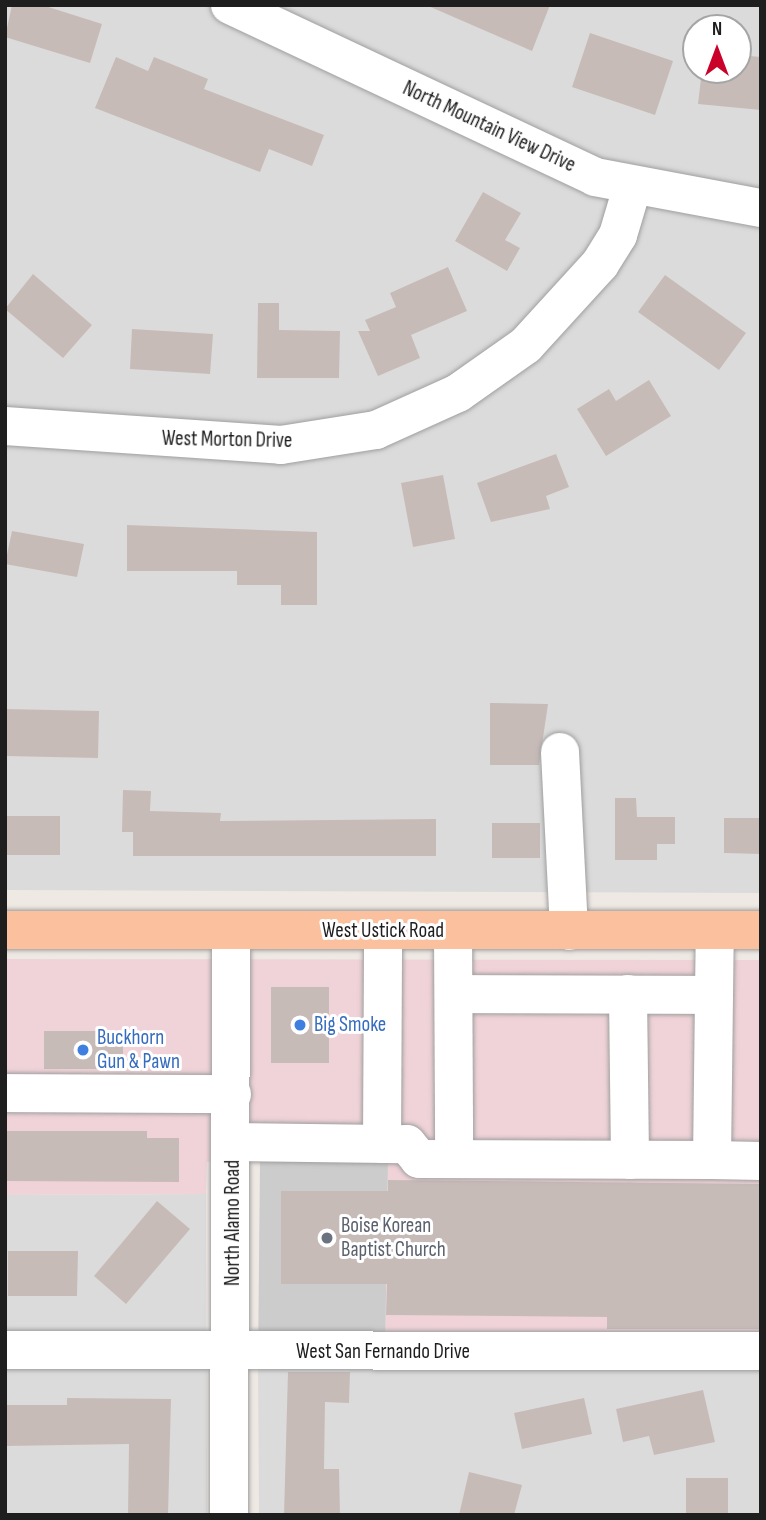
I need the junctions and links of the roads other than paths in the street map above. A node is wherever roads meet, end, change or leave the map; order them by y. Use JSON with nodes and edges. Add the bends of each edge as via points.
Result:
{"nodes":[{"id":1,"x":230,"y":5,"type":"edge"},
{"id":2,"x":632,"y":188,"type":"junction"},
{"id":3,"x":761,"y":208,"type":"edge"},
{"id":4,"x":5,"y":426,"type":"edge"},
{"id":5,"x":560,"y":752,"type":"dead end"},
{"id":6,"x":5,"y":930,"type":"edge"},
{"id":7,"x":715,"y":930,"type":"junction"},
{"id":8,"x":761,"y":930,"type":"edge"},
{"id":9,"x":231,"y":931,"type":"junction"},
{"id":10,"x":383,"y":931,"type":"junction"},
{"id":11,"x":453,"y":931,"type":"junction"},
{"id":12,"x":569,"y":931,"type":"junction"},
{"id":13,"x":454,"y":994,"type":"junction"},
{"id":14,"x":628,"y":995,"type":"junction"},
{"id":15,"x":714,"y":995,"type":"junction"},
{"id":16,"x":5,"y":1093,"type":"edge"},
{"id":17,"x":232,"y":1094,"type":"junction"},
{"id":18,"x":232,"y":1142,"type":"junction"},
{"id":19,"x":382,"y":1144,"type":"junction"},
{"id":20,"x":454,"y":1159,"type":"junction"},
{"id":21,"x":630,"y":1160,"type":"junction"},
{"id":22,"x":712,"y":1160,"type":"junction"},
{"id":23,"x":761,"y":1161,"type":"edge"},
{"id":24,"x":5,"y":1350,"type":"edge"},
{"id":25,"x":761,"y":1351,"type":"edge"},
{"id":26,"x":234,"y":1352,"type":"junction"},
{"id":27,"x":229,"y":1515,"type":"edge"}],
"edges":[{"from":1,"to":2,"type":"street","name":"North Mountain View Drive","via":[[595,177]]},
{"from":2,"to":3,"type":"street","name":"North Mountain View Drive"},
{"from":2,"to":4,"type":"street","name":"West Morton Drive","via":[[618,235],[600,264],[526,345],[458,393],[376,430],[281,445]]},
{"from":5,"to":12,"type":"street"},
{"from":6,"to":9,"type":"main road","name":"West Ustick Road"},
{"from":7,"to":8,"type":"main road","name":"West Ustick Road"},
{"from":7,"to":12,"type":"main road","name":"West Ustick Road"},
{"from":7,"to":15,"type":"street"},
{"from":9,"to":10,"type":"main road","name":"West Ustick Road"},
{"from":9,"to":17,"type":"street","name":"North Alamo Road"},
{"from":10,"to":11,"type":"main road","name":"West Ustick Road"},
{"from":10,"to":19,"type":"street"},
{"from":11,"to":12,"type":"main road","name":"West Ustick Road"},
{"from":11,"to":13,"type":"street"},
{"from":13,"to":14,"type":"street"},
{"from":13,"to":20,"type":"street"},
{"from":14,"to":15,"type":"street"},
{"from":14,"to":21,"type":"street"},
{"from":15,"to":22,"type":"street"},
{"from":16,"to":17,"type":"street"},
{"from":17,"to":18,"type":"street","name":"North Alamo Road"},
{"from":18,"to":19,"type":"street"},
{"from":18,"to":26,"type":"street","name":"North Alamo Road"},
{"from":19,"to":20,"type":"street","via":[[407,1144],[419,1159]]},
{"from":20,"to":21,"type":"street"},
{"from":21,"to":22,"type":"street"},
{"from":22,"to":23,"type":"street"},
{"from":24,"to":26,"type":"street","name":"West San Fernando Drive"},
{"from":25,"to":26,"type":"street","name":"West San Fernando Drive"},
{"from":26,"to":27,"type":"street","name":"North Alamo Road"}]}
